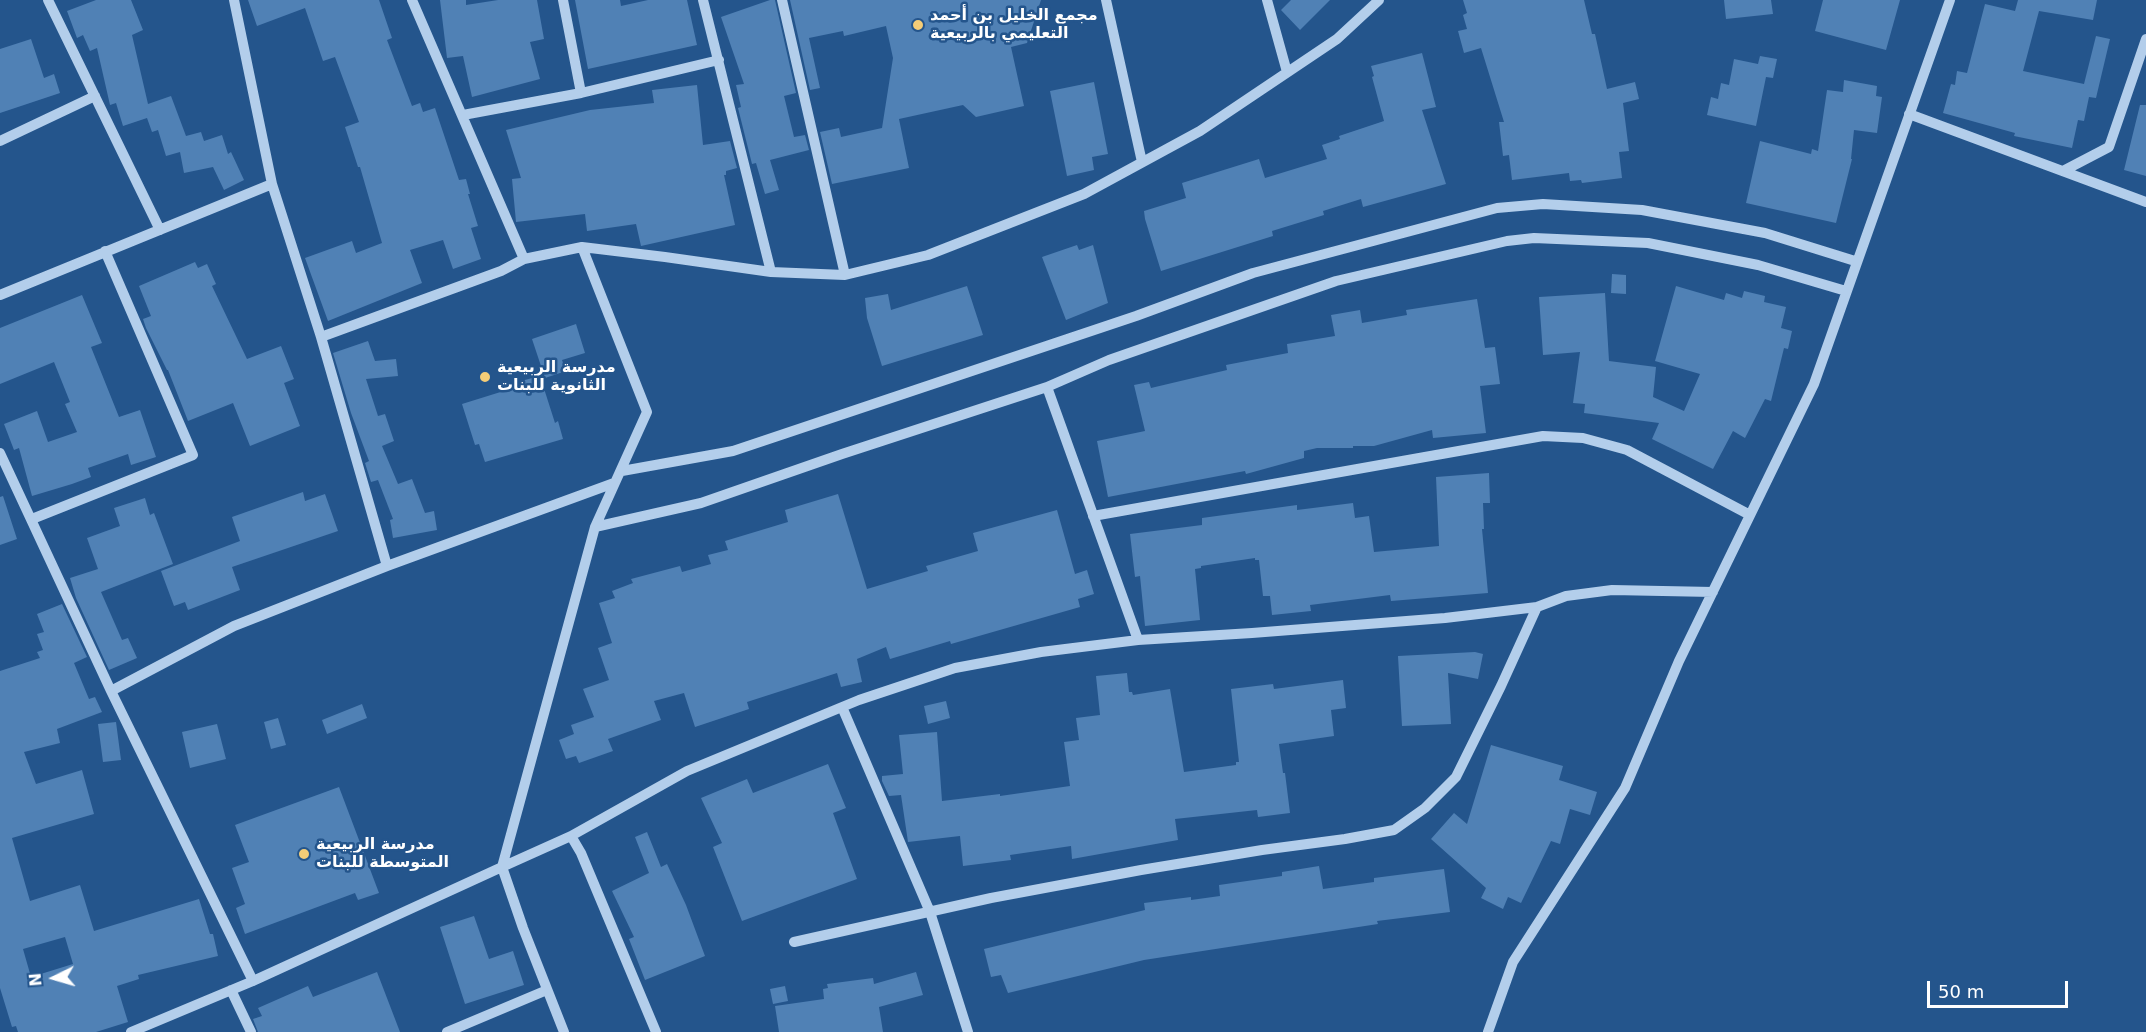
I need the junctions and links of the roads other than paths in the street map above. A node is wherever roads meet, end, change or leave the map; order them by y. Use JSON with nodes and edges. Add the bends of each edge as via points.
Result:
{"nodes":[{"id":1,"x":48,"y":0,"type":"edge"},
{"id":2,"x":234,"y":0,"type":"edge"},
{"id":3,"x":412,"y":0,"type":"edge"},
{"id":4,"x":563,"y":0,"type":"edge"},
{"id":5,"x":703,"y":0,"type":"edge"},
{"id":6,"x":782,"y":0,"type":"edge"},
{"id":7,"x":1106,"y":0,"type":"edge"},
{"id":8,"x":1267,"y":0,"type":"edge"},
{"id":9,"x":1379,"y":0,"type":"edge"},
{"id":10,"x":1950,"y":0,"type":"edge"},
{"id":11,"x":2146,"y":39,"type":"edge"},
{"id":12,"x":719,"y":60,"type":"junction"},
{"id":13,"x":1287,"y":72,"type":"junction"},
{"id":14,"x":581,"y":93,"type":"junction"},
{"id":15,"x":95,"y":96,"type":"junction"},
{"id":16,"x":1909,"y":114,"type":"junction"},
{"id":17,"x":463,"y":115,"type":"junction"},
{"id":18,"x":0,"y":141,"type":"edge"},
{"id":19,"x":1142,"y":162,"type":"junction"},
{"id":20,"x":2063,"y":171,"type":"junction"},
{"id":21,"x":272,"y":184,"type":"junction"},
{"id":22,"x":2146,"y":202,"type":"edge"},
{"id":23,"x":160,"y":230,"type":"junction"},
{"id":24,"x":582,"y":247,"type":"junction"},
{"id":25,"x":105,"y":251,"type":"junction"},
{"id":26,"x":524,"y":259,"type":"junction"},
{"id":27,"x":1856,"y":261,"type":"junction"},
{"id":28,"x":771,"y":272,"type":"junction"},
{"id":29,"x":845,"y":275,"type":"junction"},
{"id":30,"x":1846,"y":291,"type":"junction"},
{"id":31,"x":0,"y":295,"type":"edge"},
{"id":32,"x":321,"y":337,"type":"junction"},
{"id":33,"x":1047,"y":387,"type":"junction"},
{"id":34,"x":0,"y":453,"type":"edge"},
{"id":35,"x":622,"y":471,"type":"junction"},
{"id":36,"x":615,"y":483,"type":"junction"},
{"id":37,"x":1750,"y":515,"type":"junction"},
{"id":38,"x":1093,"y":516,"type":"junction"},
{"id":39,"x":32,"y":519,"type":"junction"},
{"id":40,"x":595,"y":527,"type":"junction"},
{"id":41,"x":387,"y":566,"type":"junction"},
{"id":42,"x":1713,"y":592,"type":"junction"},
{"id":43,"x":1537,"y":607,"type":"junction"},
{"id":44,"x":1138,"y":640,"type":"junction"},
{"id":45,"x":111,"y":691,"type":"junction"},
{"id":46,"x":842,"y":707,"type":"junction"},
{"id":47,"x":571,"y":836,"type":"junction"},
{"id":48,"x":502,"y":867,"type":"junction"},
{"id":49,"x":930,"y":912,"type":"junction"},
{"id":50,"x":794,"y":942,"type":"dead end"},
{"id":51,"x":253,"y":981,"type":"junction"},
{"id":52,"x":231,"y":990,"type":"junction"},
{"id":53,"x":547,"y":990,"type":"junction"},
{"id":54,"x":131,"y":1032,"type":"edge"},
{"id":55,"x":251,"y":1032,"type":"edge"},
{"id":56,"x":447,"y":1032,"type":"edge"},
{"id":57,"x":564,"y":1032,"type":"edge"},
{"id":58,"x":656,"y":1032,"type":"edge"},
{"id":59,"x":968,"y":1032,"type":"edge"},
{"id":60,"x":1488,"y":1032,"type":"edge"}],
"edges":[{"from":1,"to":15,"type":"street"},
{"from":2,"to":21,"type":"street"},
{"from":3,"to":17,"type":"street"},
{"from":4,"to":14,"type":"street"},
{"from":5,"to":12,"type":"street"},
{"from":6,"to":29,"type":"street"},
{"from":7,"to":19,"type":"street"},
{"from":8,"to":13,"type":"street"},
{"from":9,"to":13,"type":"street","via":[[1337,39]]},
{"from":10,"to":16,"type":"street"},
{"from":11,"to":20,"type":"street","via":[[2109,147]]},
{"from":12,"to":14,"type":"street"},
{"from":12,"to":28,"type":"street"},
{"from":13,"to":19,"type":"street","via":[[1200,130]]},
{"from":14,"to":17,"type":"street"},
{"from":15,"to":18,"type":"street"},
{"from":15,"to":23,"type":"street"},
{"from":16,"to":20,"type":"street"},
{"from":16,"to":27,"type":"street"},
{"from":17,"to":26,"type":"street"},
{"from":19,"to":29,"type":"street","via":[[1084,194],[928,255]]},
{"from":20,"to":22,"type":"street"},
{"from":21,"to":23,"type":"street"},
{"from":21,"to":32,"type":"street"},
{"from":23,"to":25,"type":"street"},
{"from":24,"to":26,"type":"street"},
{"from":24,"to":28,"type":"street"},
{"from":24,"to":35,"type":"street","via":[[647,412]]},
{"from":25,"to":31,"type":"street"},
{"from":25,"to":39,"type":"street","via":[[193,455]]},
{"from":26,"to":32,"type":"street"},
{"from":27,"to":30,"type":"street"},
{"from":27,"to":35,"type":"street","via":[[1765,233],[1642,210],[1543,204],[1497,208],[1253,273],[733,451]]},
{"from":28,"to":29,"type":"street"},
{"from":30,"to":33,"type":"street","via":[[1758,265],[1648,243],[1534,238],[1507,241],[1336,281],[1109,360]]},
{"from":30,"to":37,"type":"street","via":[[1814,384]]},
{"from":32,"to":41,"type":"street"},
{"from":33,"to":38,"type":"street"},
{"from":33,"to":40,"type":"street","via":[[701,503]]},
{"from":34,"to":39,"type":"street"},
{"from":35,"to":36,"type":"street"},
{"from":36,"to":40,"type":"street"},
{"from":36,"to":41,"type":"street"},
{"from":37,"to":38,"type":"street","via":[[1627,450],[1583,438],[1543,436]]},
{"from":37,"to":42,"type":"street"},
{"from":38,"to":44,"type":"street"},
{"from":39,"to":45,"type":"street"},
{"from":40,"to":48,"type":"street"},
{"from":41,"to":45,"type":"street","via":[[234,626]]},
{"from":42,"to":43,"type":"street","via":[[1612,590],[1566,596]]},
{"from":42,"to":60,"type":"street","via":[[1624,789],[1513,962]]},
{"from":43,"to":44,"type":"street","via":[[1445,618]]},
{"from":43,"to":49,"type":"street","via":[[1456,777],[1425,808],[1394,830],[1141,870]]},
{"from":44,"to":46,"type":"street","via":[[955,668]]},
{"from":45,"to":51,"type":"street"},
{"from":46,"to":47,"type":"street","via":[[687,771]]},
{"from":46,"to":49,"type":"street"},
{"from":47,"to":48,"type":"street"},
{"from":47,"to":58,"type":"street"},
{"from":48,"to":51,"type":"street"},
{"from":48,"to":53,"type":"street"},
{"from":49,"to":50,"type":"street"},
{"from":49,"to":59,"type":"street"},
{"from":51,"to":52,"type":"street"},
{"from":52,"to":54,"type":"street"},
{"from":52,"to":55,"type":"street"},
{"from":53,"to":56,"type":"street"},
{"from":53,"to":57,"type":"street"}]}
